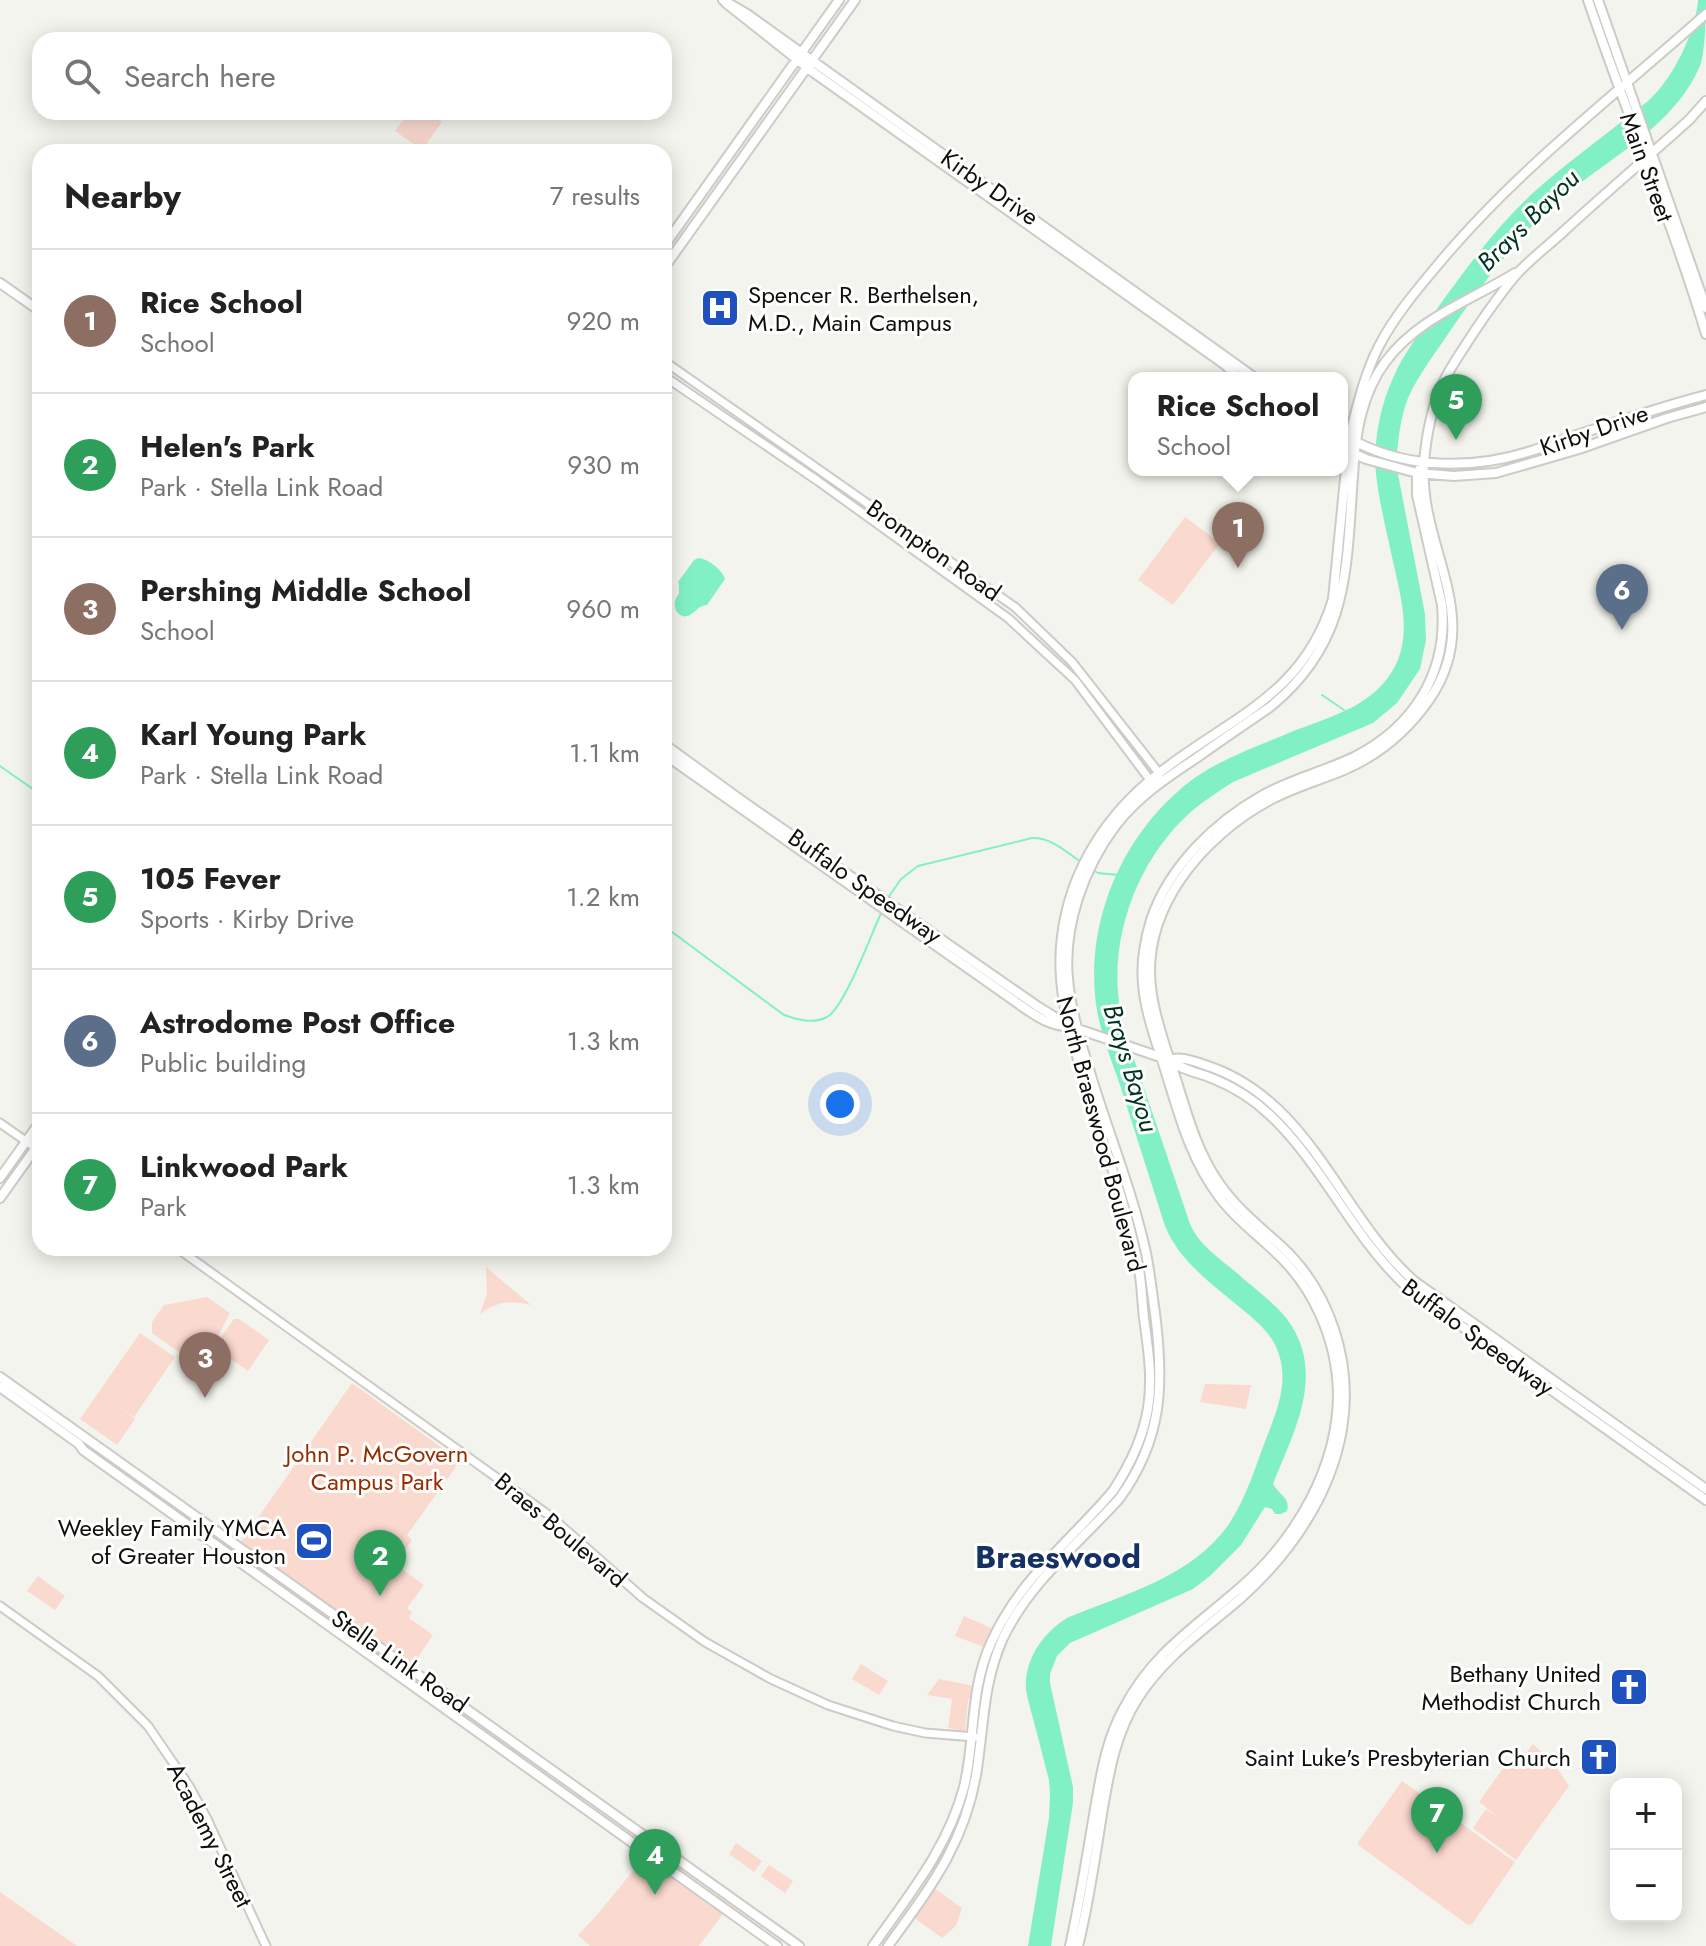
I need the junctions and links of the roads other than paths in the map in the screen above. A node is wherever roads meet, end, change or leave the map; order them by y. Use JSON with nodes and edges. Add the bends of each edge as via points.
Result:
{"nodes":[{"id":1,"x":723,"y":0,"type":"edge"},
{"id":2,"x":839,"y":0,"type":"edge"},
{"id":3,"x":855,"y":0,"type":"edge"},
{"id":4,"x":1594,"y":2,"type":"edge"},
{"id":5,"x":1706,"y":14,"type":"edge"},
{"id":6,"x":1598,"y":30,"type":"junction"},
{"id":7,"x":1615,"y":48,"type":"junction"},
{"id":8,"x":799,"y":56,"type":"junction"},
{"id":9,"x":809,"y":64,"type":"junction"},
{"id":10,"x":1623,"y":87,"type":"junction"},
{"id":11,"x":1706,"y":101,"type":"edge"},
{"id":12,"x":1647,"y":153,"type":"junction"},
{"id":13,"x":672,"y":235,"type":"edge"},
{"id":14,"x":672,"y":257,"type":"edge"},
{"id":15,"x":1522,"y":269,"type":"junction"},
{"id":16,"x":0,"y":283,"type":"edge"},
{"id":17,"x":32,"y":305,"type":"edge"},
{"id":18,"x":1706,"y":308,"type":"edge"},
{"id":19,"x":1706,"y":334,"type":"edge"},
{"id":20,"x":672,"y":367,"type":"edge"},
{"id":21,"x":1233,"y":372,"type":"edge"},
{"id":22,"x":1246,"y":372,"type":"edge"},
{"id":23,"x":685,"y":376,"type":"junction"},
{"id":24,"x":672,"y":381,"type":"edge"},
{"id":25,"x":678,"y":385,"type":"junction"},
{"id":26,"x":1706,"y":395,"type":"edge"},
{"id":27,"x":1706,"y":407,"type":"edge"},
{"id":28,"x":1623,"y":419,"type":"junction"},
{"id":29,"x":1627,"y":432,"type":"junction"},
{"id":30,"x":1349,"y":439,"type":"edge"},
{"id":31,"x":1348,"y":451,"type":"edge"},
{"id":32,"x":1424,"y":462,"type":"junction"},
{"id":33,"x":1416,"y":473,"type":"junction"},
{"id":34,"x":1346,"y":476,"type":"edge"},
{"id":35,"x":916,"y":538,"type":"junction"},
{"id":36,"x":909,"y":547,"type":"junction"},
{"id":37,"x":1072,"y":662,"type":"junction"},
{"id":38,"x":1062,"y":670,"type":"junction"},
{"id":39,"x":1246,"y":717,"type":"junction"},
{"id":40,"x":1117,"y":719,"type":"junction"},
{"id":41,"x":1109,"y":725,"type":"junction"},
{"id":42,"x":672,"y":750,"type":"edge"},
{"id":43,"x":672,"y":759,"type":"edge"},
{"id":44,"x":1159,"y":773,"type":"junction"},
{"id":45,"x":1156,"y":782,"type":"junction"},
{"id":46,"x":1082,"y":877,"type":"junction"},
{"id":47,"x":880,"y":901,"type":"junction"},
{"id":48,"x":892,"y":909,"type":"junction"},
{"id":49,"x":1062,"y":999,"type":"junction"},
{"id":50,"x":1049,"y":1013,"type":"junction"},
{"id":51,"x":1073,"y":1027,"type":"junction"},
{"id":52,"x":1154,"y":1034,"type":"junction"},
{"id":53,"x":1097,"y":1035,"type":"junction"},
{"id":54,"x":1140,"y":1049,"type":"junction"},
{"id":55,"x":1084,"y":1050,"type":"junction"},
{"id":56,"x":1165,"y":1058,"type":"junction"},
{"id":57,"x":1187,"y":1070,"type":"junction"},
{"id":58,"x":1177,"y":1083,"type":"junction"},
{"id":59,"x":0,"y":1123,"type":"edge"},
{"id":60,"x":32,"y":1133,"type":"edge"},
{"id":61,"x":26,"y":1141,"type":"junction"},
{"id":62,"x":32,"y":1144,"type":"edge"},
{"id":63,"x":32,"y":1156,"type":"edge"},
{"id":64,"x":0,"y":1178,"type":"edge"},
{"id":65,"x":0,"y":1198,"type":"edge"},
{"id":66,"x":188,"y":1256,"type":"edge"},
{"id":67,"x":0,"y":1377,"type":"edge"},
{"id":68,"x":0,"y":1387,"type":"edge"},
{"id":69,"x":1143,"y":1446,"type":"junction"},
{"id":70,"x":1706,"y":1489,"type":"edge"},
{"id":71,"x":1706,"y":1500,"type":"edge"},
{"id":72,"x":176,"y":1502,"type":"junction"},
{"id":73,"x":187,"y":1509,"type":"junction"},
{"id":74,"x":170,"y":1511,"type":"junction"},
{"id":75,"x":180,"y":1519,"type":"junction"},
{"id":76,"x":204,"y":1522,"type":"junction"},
{"id":77,"x":197,"y":1531,"type":"junction"},
{"id":78,"x":0,"y":1606,"type":"edge"},
{"id":79,"x":976,"y":1737,"type":"junction"},
{"id":80,"x":964,"y":1820,"type":"junction"},
{"id":81,"x":953,"y":1821,"type":"junction"},
{"id":82,"x":266,"y":1946,"type":"edge"},
{"id":83,"x":777,"y":1946,"type":"edge"},
{"id":84,"x":799,"y":1946,"type":"edge"},
{"id":85,"x":873,"y":1946,"type":"edge"},
{"id":86,"x":888,"y":1946,"type":"edge"},
{"id":87,"x":1070,"y":1946,"type":"edge"},
{"id":88,"x":1078,"y":1946,"type":"edge"}],
"edges":[{"from":1,"to":8,"type":"main road","name":"Kirby Drive"},
{"from":2,"to":8,"type":"main road"},
{"from":3,"to":9,"type":"main road"},
{"from":4,"to":6,"type":"main road","name":"Main Street"},
{"from":4,"to":7,"type":"main road","name":"Main Street"},
{"from":5,"to":10,"type":"main road","name":"North Braeswood Boulevard"},
{"from":6,"to":7,"type":"main road"},
{"from":6,"to":10,"type":"main road","name":"Main Street"},
{"from":7,"to":10,"type":"main road","name":"Main Street"},
{"from":8,"to":9,"type":"main road","name":"Kirby Drive"},
{"from":8,"to":13,"type":"main road"},
{"from":9,"to":14,"type":"main road"},
{"from":9,"to":21,"type":"main road","name":"Kirby Drive"},
{"from":9,"to":22,"type":"main road","name":"Kirby Drive"},
{"from":10,"to":12,"type":"main road","name":"Main Street"},
{"from":10,"to":30,"type":"main road","name":"North Braeswood Boulevard","via":[[1494,202],[1412,296],[1373,359]]},
{"from":11,"to":12,"type":"main road"},
{"from":12,"to":15,"type":"main road"},
{"from":12,"to":18,"type":"main road","name":"Main Street"},
{"from":12,"to":19,"type":"main road","name":"Main Street"},
{"from":15,"to":30,"type":"main road","name":"North Braeswood Boulevard","via":[[1409,335],[1384,362]]},
{"from":15,"to":32,"type":"main road","via":[[1481,320],[1442,384]]},
{"from":16,"to":17,"type":"main road"},
{"from":20,"to":23,"type":"street","name":"Brompton Road"},
{"from":23,"to":25,"type":"street"},
{"from":23,"to":35,"type":"street","name":"Brompton Road"},
{"from":24,"to":25,"type":"street","name":"Brompton Road"},
{"from":25,"to":36,"type":"street","name":"Brompton Road"},
{"from":26,"to":28,"type":"main road","name":"Kirby Drive"},
{"from":27,"to":29,"type":"main road","name":"Kirby Drive"},
{"from":28,"to":29,"type":"main road"},
{"from":28,"to":32,"type":"main road","name":"Kirby Drive","via":[[1504,459]]},
{"from":29,"to":33,"type":"main road","name":"Kirby Drive","via":[[1496,473]]},
{"from":30,"to":31,"type":"main road","name":"North Braeswood Boulevard"},
{"from":30,"to":32,"type":"main road","name":"Kirby Drive"},
{"from":31,"to":33,"type":"main road","name":"Kirby Drive"},
{"from":32,"to":33,"type":"main road"},
{"from":33,"to":52,"type":"main road","via":[[1442,605],[1436,672],[1409,714],[1377,742],[1254,800],[1183,862],[1162,894],[1147,933],[1143,985]]},
{"from":33,"to":56,"type":"main road","via":[[1451,604],[1452,639],[1441,680],[1421,711],[1389,744],[1357,764],[1265,802],[1201,853],[1176,885],[1155,934],[1151,971]]},
{"from":34,"to":39,"type":"main road","name":"North Braeswood Boulevard","via":[[1332,616],[1300,666]]},
{"from":35,"to":36,"type":"street"},
{"from":35,"to":37,"type":"street","name":"Brompton Road","via":[[1015,607]]},
{"from":36,"to":38,"type":"street","name":"Brompton Road","via":[[1008,618]]},
{"from":37,"to":38,"type":"street"},
{"from":37,"to":40,"type":"street","name":"Brompton Road"},
{"from":38,"to":41,"type":"street","name":"Brompton Road"},
{"from":39,"to":44,"type":"main road","name":"North Braeswood Boulevard"},
{"from":39,"to":45,"type":"main road","name":"North Braeswood Boulevard"},
{"from":40,"to":41,"type":"street"},
{"from":40,"to":44,"type":"street","name":"Brompton Road"},
{"from":41,"to":45,"type":"street","name":"Brompton Road"},
{"from":42,"to":47,"type":"main road","name":"Buffalo Speedway"},
{"from":43,"to":47,"type":"main road","name":"Buffalo Speedway"},
{"from":44,"to":45,"type":"main road","name":"North Braeswood Boulevard"},
{"from":45,"to":46,"type":"main road","name":"North Braeswood Boulevard","via":[[1112,817]]},
{"from":46,"to":49,"type":"main road","name":"North Braeswood Boulevard","via":[[1062,932]]},
{"from":46,"to":51,"type":"main road","name":"North Braeswood Boulevard","via":[[1068,959]]},
{"from":47,"to":48,"type":"main road","name":"Buffalo Speedway"},
{"from":48,"to":50,"type":"main road","name":"Buffalo Speedway"},
{"from":48,"to":51,"type":"main road","name":"Buffalo Speedway","via":[[1023,1007],[1051,1023]]},
{"from":49,"to":50,"type":"main road"},
{"from":49,"to":51,"type":"main road","name":"North Braeswood Boulevard"},
{"from":50,"to":51,"type":"main road","name":"Buffalo Speedway"},
{"from":51,"to":53,"type":"main road","name":"Buffalo Speedway"},
{"from":51,"to":55,"type":"main road","name":"North Braeswood Boulevard"},
{"from":51,"to":69,"type":"main road","name":"North Braeswood Boulevard","via":[[1140,1272],[1150,1381]]},
{"from":52,"to":54,"type":"main road"},
{"from":52,"to":56,"type":"main road"},
{"from":53,"to":54,"type":"main road","name":"Buffalo Speedway"},
{"from":53,"to":55,"type":"main road"},
{"from":54,"to":56,"type":"main road","name":"Buffalo Speedway"},
{"from":55,"to":69,"type":"main road","name":"North Braeswood Boulevard","via":[[1146,1255],[1161,1370],[1159,1401]]},
{"from":56,"to":57,"type":"main road","name":"Buffalo Speedway"},
{"from":56,"to":58,"type":"main road"},
{"from":56,"to":70,"type":"main road","name":"Buffalo Speedway","via":[[1217,1069],[1265,1098],[1316,1151],[1375,1238],[1414,1281]]},
{"from":56,"to":87,"type":"main road","via":[[1190,1147],[1205,1177],[1236,1217],[1290,1266],[1316,1304],[1335,1364],[1337,1409],[1323,1472],[1288,1535],[1243,1585],[1169,1646],[1123,1708],[1104,1755]]},
{"from":57,"to":58,"type":"main road"},
{"from":57,"to":71,"type":"main road","name":"Buffalo Speedway","via":[[1228,1085],[1279,1123],[1408,1288]]},
{"from":58,"to":88,"type":"main road","via":[[1199,1149],[1217,1181],[1291,1255],[1321,1299],[1344,1369],[1343,1422],[1326,1483],[1292,1542],[1258,1582],[1171,1656],[1133,1707],[1111,1761]]},
{"from":59,"to":61,"type":"street"},
{"from":60,"to":61,"type":"main road"},
{"from":61,"to":62,"type":"street"},
{"from":61,"to":64,"type":"main road"},
{"from":63,"to":65,"type":"main road"},
{"from":66,"to":79,"type":"street","name":"Braes Boulevard","via":[[550,1516],[643,1598],[705,1642],[828,1705],[925,1733]]},
{"from":67,"to":72,"type":"main road","name":"Stella Link Road"},
{"from":68,"to":74,"type":"main road","name":"Stella Link Road"},
{"from":69,"to":79,"type":"main road","name":"North Braeswood Boulevard","via":[[1113,1491],[1012,1603],[978,1681]]},
{"from":72,"to":73,"type":"main road","name":"Stella Link Road"},
{"from":72,"to":74,"type":"main road"},
{"from":73,"to":75,"type":"main road"},
{"from":73,"to":76,"type":"main road","name":"Stella Link Road"},
{"from":74,"to":75,"type":"main road","name":"Stella Link Road"},
{"from":75,"to":77,"type":"main road","name":"Stella Link Road"},
{"from":76,"to":77,"type":"main road"},
{"from":76,"to":84,"type":"main road","name":"Stella Link Road"},
{"from":77,"to":83,"type":"main road","name":"Stella Link Road"},
{"from":78,"to":82,"type":"street","name":"Academy Street","via":[[98,1676],[148,1726],[207,1819]]},
{"from":79,"to":80,"type":"main road","name":"North Braeswood Boulevard","via":[[977,1768]]},
{"from":79,"to":81,"type":"main road","name":"North Braeswood Boulevard"},
{"from":80,"to":81,"type":"main road"},
{"from":80,"to":86,"type":"main road","name":"North Braeswood Boulevard","via":[[937,1877]]},
{"from":81,"to":85,"type":"main road","name":"North Braeswood Boulevard"}]}
